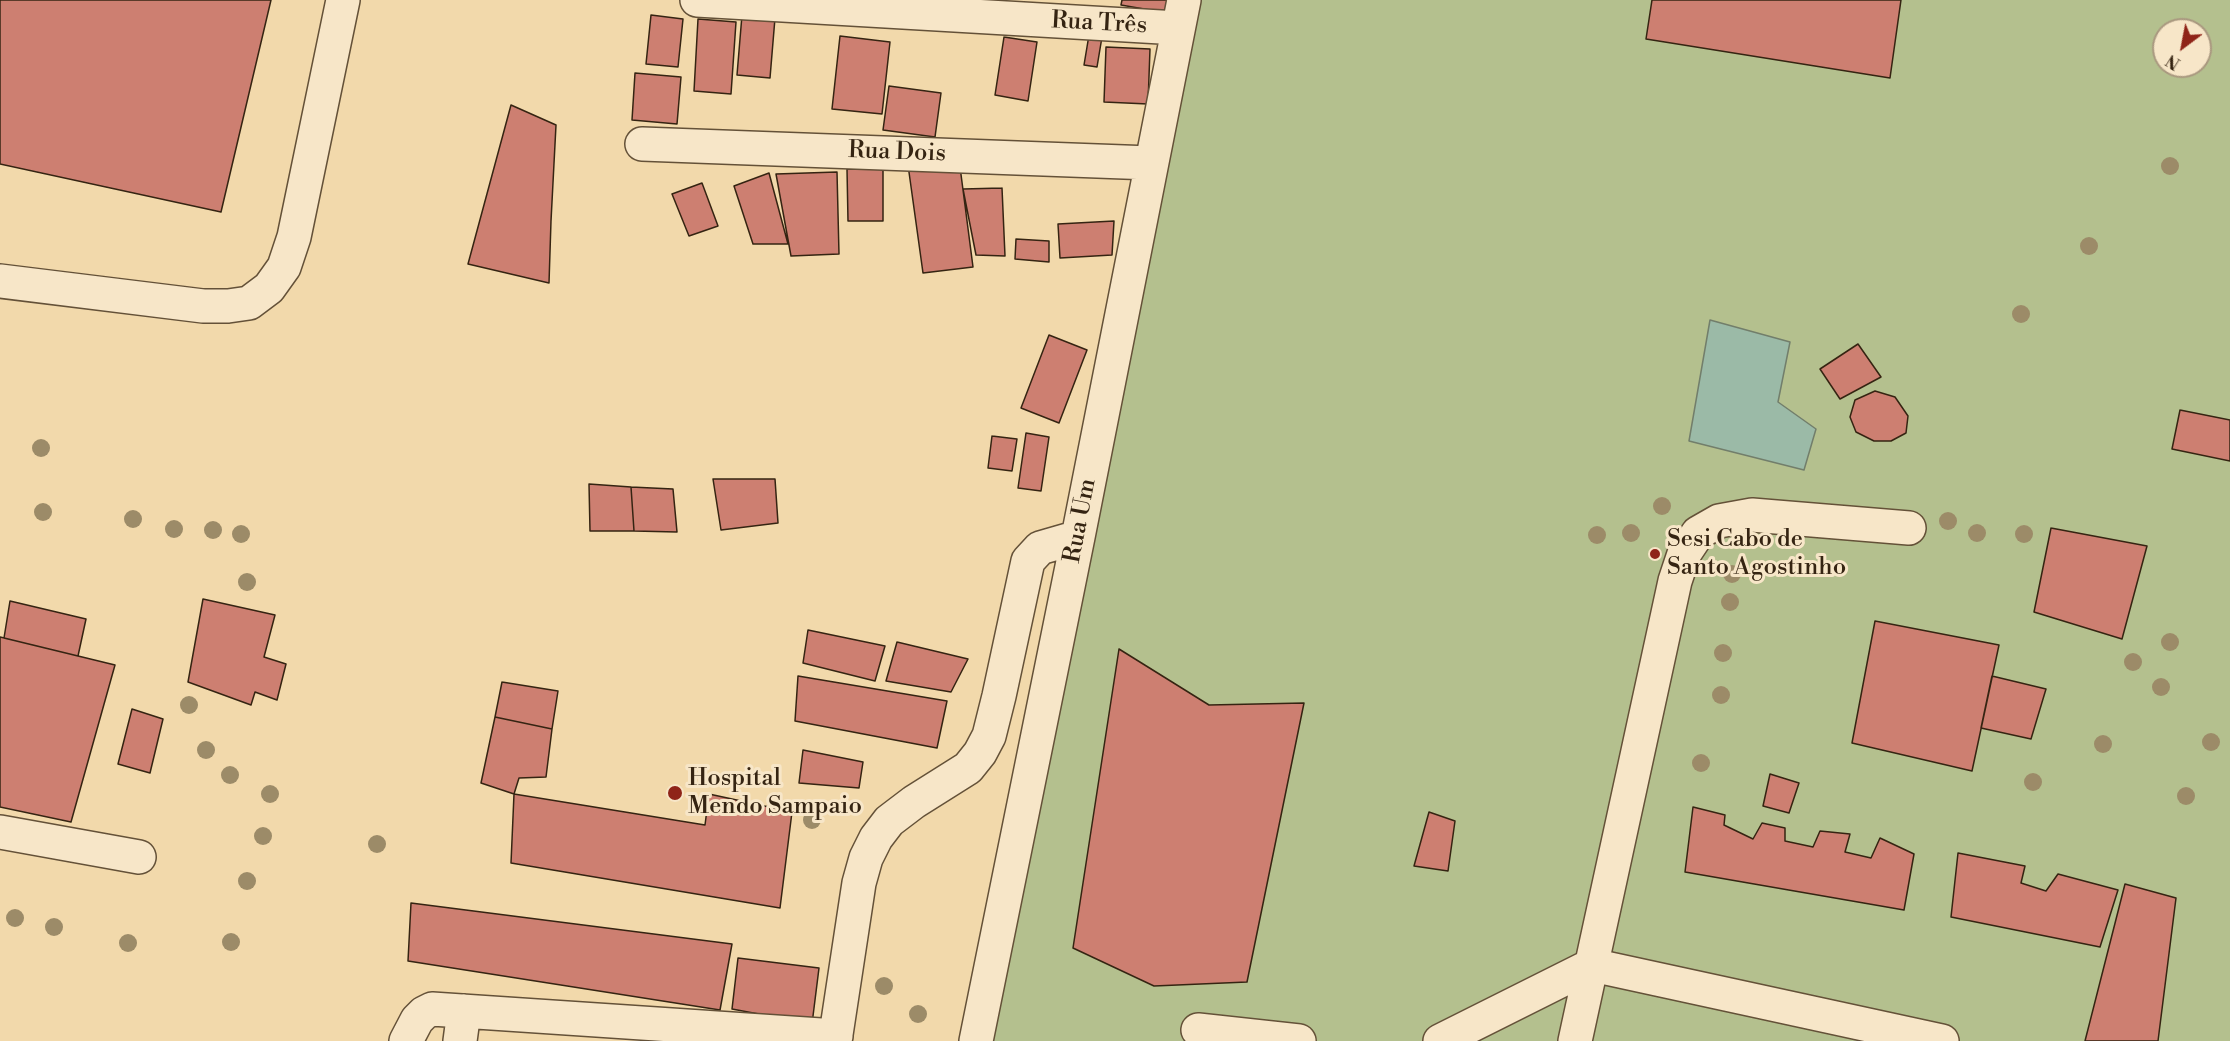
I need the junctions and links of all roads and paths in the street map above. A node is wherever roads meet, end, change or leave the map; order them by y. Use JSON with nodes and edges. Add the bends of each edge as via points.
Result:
{"nodes":[{"id":1,"x":343,"y":0,"type":"edge"},
{"id":2,"x":697,"y":0,"type":"edge"},
{"id":3,"x":1181,"y":14,"type":"edge"},
{"id":4,"x":642,"y":144,"type":"dead end"},
{"id":5,"x":1151,"y":163,"type":"junction"},
{"id":6,"x":0,"y":281,"type":"edge"},
{"id":7,"x":1909,"y":528,"type":"dead end"},
{"id":8,"x":1078,"y":537,"type":"junction"},
{"id":9,"x":0,"y":832,"type":"edge"},
{"id":10,"x":139,"y":857,"type":"dead end"},
{"id":11,"x":1592,"y":965,"type":"junction"},
{"id":12,"x":462,"y":1026,"type":"edge"},
{"id":13,"x":1198,"y":1030,"type":"dead end"},
{"id":14,"x":697,"y":1034,"type":"edge"},
{"id":15,"x":836,"y":1038,"type":"edge"},
{"id":16,"x":406,"y":1041,"type":"edge"},
{"id":17,"x":976,"y":1041,"type":"edge"},
{"id":18,"x":1299,"y":1041,"type":"edge"},
{"id":19,"x":1440,"y":1041,"type":"edge"},
{"id":20,"x":1575,"y":1041,"type":"edge"},
{"id":21,"x":1942,"y":1041,"type":"edge"}],
"edges":[{"from":1,"to":6,"type":"street","via":[[294,237],[284,267],[269,288],[249,303],[203,306]]},
{"from":2,"to":3,"type":"street","name":"Rua Três"},
{"from":3,"to":5,"type":"street","name":"Rua Um"},
{"from":4,"to":5,"type":"street","name":"Rua Dois"},
{"from":5,"to":8,"type":"street","name":"Rua Um"},
{"from":7,"to":11,"type":"street","via":[[1752,515],[1719,521],[1698,533],[1684,554],[1676,581]]},
{"from":8,"to":15,"type":"street","via":[[1040,548],[1028,561],[999,696],[989,736],[980,753],[968,768],[889,821],[866,858]]},
{"from":8,"to":17,"type":"street","name":"Rua Um"},
{"from":9,"to":10,"type":"street"},
{"from":11,"to":19,"type":"street"},
{"from":11,"to":20,"type":"street"},
{"from":11,"to":21,"type":"street"},
{"from":12,"to":14,"type":"street"},
{"from":12,"to":16,"type":"street","via":[[432,1009],[424,1013]]},
{"from":13,"to":18,"type":"street"},
{"from":14,"to":15,"type":"street"}]}
